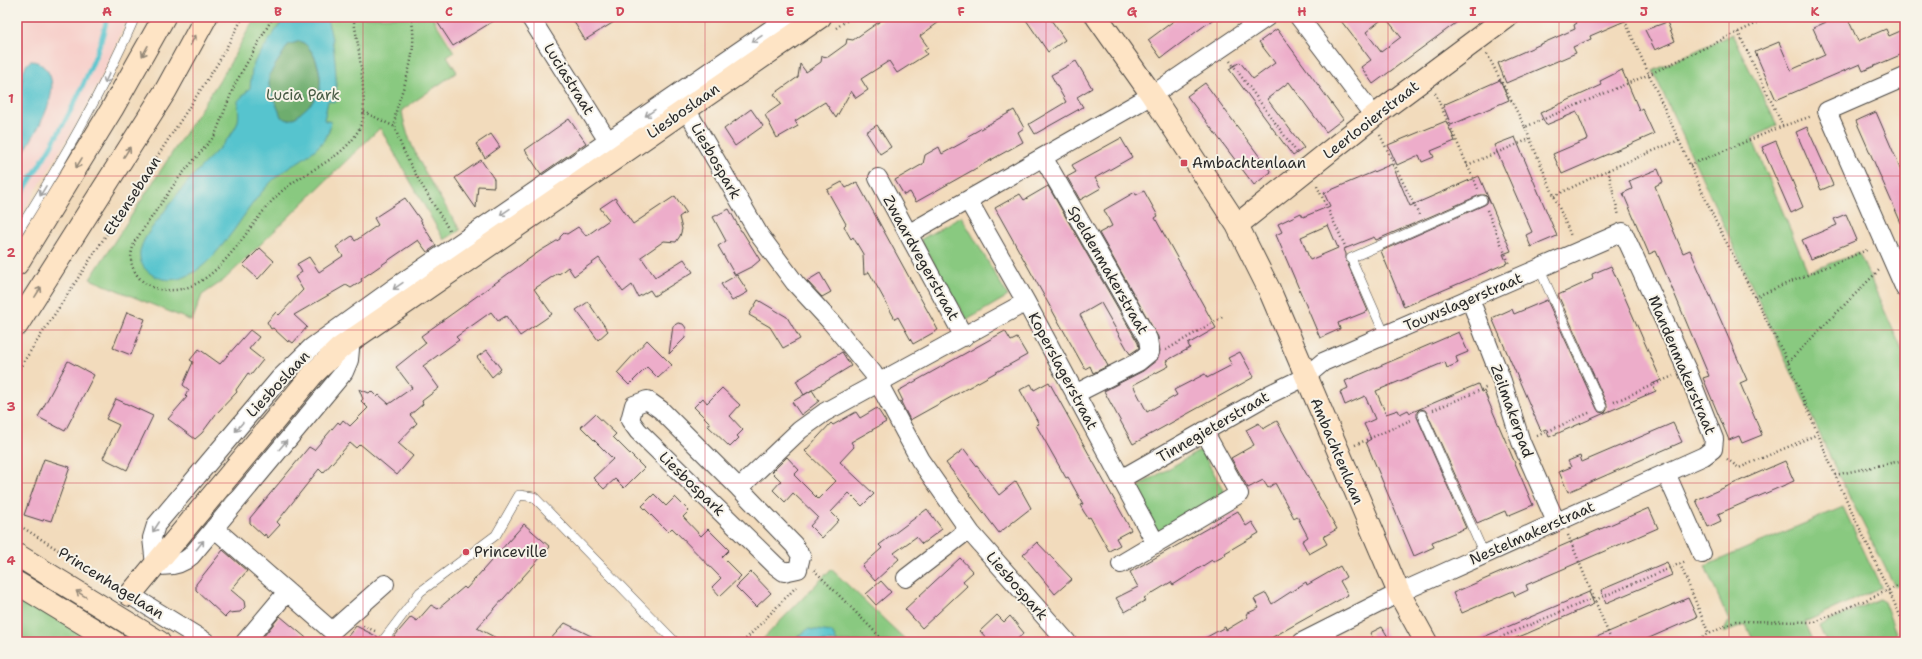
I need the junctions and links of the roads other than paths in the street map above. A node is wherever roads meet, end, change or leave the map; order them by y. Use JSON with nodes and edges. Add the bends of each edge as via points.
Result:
{"nodes":[{"id":1,"x":135,"y":17,"type":"edge"},
{"id":2,"x":164,"y":17,"type":"edge"},
{"id":3,"x":206,"y":17,"type":"edge"},
{"id":4,"x":530,"y":17,"type":"edge"},
{"id":5,"x":789,"y":17,"type":"edge"},
{"id":6,"x":820,"y":17,"type":"edge"},
{"id":7,"x":1097,"y":17,"type":"edge"},
{"id":8,"x":1267,"y":17,"type":"edge"},
{"id":9,"x":1299,"y":17,"type":"edge"},
{"id":10,"x":1507,"y":17,"type":"edge"},
{"id":11,"x":1905,"y":77,"type":"edge"},
{"id":12,"x":1152,"y":95,"type":"junction"},
{"id":13,"x":686,"y":109,"type":"junction"},
{"id":14,"x":1373,"y":117,"type":"junction"},
{"id":15,"x":608,"y":141,"type":"junction"},
{"id":16,"x":1043,"y":157,"type":"junction"},
{"id":17,"x":878,"y":178,"type":"dead end"},
{"id":18,"x":542,"y":197,"type":"junction"},
{"id":19,"x":968,"y":200,"type":"junction"},
{"id":20,"x":1482,"y":200,"type":"road end"},
{"id":21,"x":1237,"y":225,"type":"junction"},
{"id":22,"x":1623,"y":232,"type":"joint"},
{"id":23,"x":17,"y":233,"type":"edge"},
{"id":24,"x":908,"y":234,"type":"junction"},
{"id":25,"x":463,"y":252,"type":"junction"},
{"id":26,"x":17,"y":264,"type":"edge"},
{"id":27,"x":1539,"y":268,"type":"junction"},
{"id":28,"x":1905,"y":289,"type":"edge"},
{"id":29,"x":1470,"y":299,"type":"junction"},
{"id":30,"x":1026,"y":302,"type":"junction"},
{"id":31,"x":17,"y":325,"type":"edge"},
{"id":32,"x":1385,"y":335,"type":"junction"},
{"id":33,"x":964,"y":337,"type":"junction"},
{"id":34,"x":351,"y":339,"type":"junction"},
{"id":35,"x":1305,"y":377,"type":"junction"},
{"id":36,"x":878,"y":384,"type":"junction"},
{"id":37,"x":1075,"y":394,"type":"junction"},
{"id":38,"x":1602,"y":407,"type":"dead end"},
{"id":39,"x":1422,"y":415,"type":"dead end"},
{"id":40,"x":1204,"y":431,"type":"junction"},
{"id":41,"x":1666,"y":473,"type":"junction"},
{"id":42,"x":1121,"y":479,"type":"junction"},
{"id":43,"x":739,"y":488,"type":"junction"},
{"id":44,"x":1559,"y":521,"type":"junction"},
{"id":45,"x":214,"y":528,"type":"junction"},
{"id":46,"x":968,"y":530,"type":"junction"},
{"id":47,"x":1156,"y":544,"type":"junction"},
{"id":48,"x":1484,"y":554,"type":"junction"},
{"id":49,"x":1702,"y":554,"type":"road end"},
{"id":50,"x":17,"y":555,"type":"edge"},
{"id":51,"x":1121,"y":564,"type":"dead end"},
{"id":52,"x":155,"y":565,"type":"junction"},
{"id":53,"x":906,"y":578,"type":"dead end"},
{"id":54,"x":17,"y":583,"type":"edge"},
{"id":55,"x":385,"y":584,"type":"dead end"},
{"id":56,"x":287,"y":592,"type":"junction"},
{"id":57,"x":1399,"y":593,"type":"junction"},
{"id":58,"x":130,"y":595,"type":"joint"},
{"id":59,"x":384,"y":639,"type":"edge"},
{"id":60,"x":114,"y":642,"type":"edge"},
{"id":61,"x":159,"y":642,"type":"edge"},
{"id":62,"x":206,"y":642,"type":"edge"},
{"id":63,"x":245,"y":642,"type":"edge"},
{"id":64,"x":675,"y":642,"type":"edge"},
{"id":65,"x":1067,"y":642,"type":"edge"},
{"id":66,"x":1302,"y":642,"type":"edge"},
{"id":67,"x":1426,"y":642,"type":"edge"}],
"edges":[{"from":1,"to":23,"type":"lane","one_way":true,"via":[[84,123]]},
{"from":2,"to":26,"type":"street","one_way":true,"via":[[112,109]]},
{"from":31,"to":3,"type":"street","name":"Ettensebaan","one_way":true,"via":[[166,90]]},
{"from":4,"to":15,"type":"street","name":"Luciastraat","via":[[554,65]]},
{"from":5,"to":15,"type":"street","name":"Liesboslaan","one_way":true},
{"from":6,"to":13,"type":"street","name":"Liesboslaan"},
{"from":7,"to":12,"type":"street","name":"Ambachtenlaan"},
{"from":8,"to":12,"type":"street"},
{"from":9,"to":14,"type":"street"},
{"from":10,"to":14,"type":"street","name":"Leerlooierstraat"},
{"from":11,"to":28,"type":"street","via":[[1827,111]]},
{"from":12,"to":16,"type":"street"},
{"from":12,"to":21,"type":"street","name":"Ambachtenlaan"},
{"from":13,"to":18,"type":"street","name":"Liesboslaan"},
{"from":13,"to":36,"type":"street","name":"Liesbospark","via":[[760,236],[795,283],[873,372]]},
{"from":14,"to":21,"type":"street","name":"Leerlooierstraat"},
{"from":15,"to":18,"type":"street","name":"Liesboslaan"},
{"from":16,"to":19,"type":"street"},
{"from":16,"to":37,"type":"street","name":"Speldenmakerstraat","via":[[1148,339],[1150,352],[1138,362]]},
{"from":17,"to":24,"type":"street","name":"Zwaardvegerstraat"},
{"from":18,"to":25,"type":"street","name":"Liesboslaan"},
{"from":19,"to":24,"type":"street"},
{"from":19,"to":30,"type":"street","name":"Koperslagerstraat"},
{"from":20,"to":32,"type":"lane","via":[[1351,258]]},
{"from":21,"to":35,"type":"street","name":"Ambachtenlaan","via":[[1269,289]]},
{"from":22,"to":27,"type":"street","name":"Touwslagerstraat"},
{"from":22,"to":41,"type":"street","name":"Mandenmakerstraat","via":[[1687,370],[1714,439],[1713,449],[1704,456]]},
{"from":24,"to":33,"type":"street","name":"Zwaardvegerstraat"},
{"from":25,"to":34,"type":"street","name":"Liesboslaan"},
{"from":25,"to":52,"type":"street","name":"Liesboslaan","one_way":true,"via":[[326,336],[289,369],[156,526],[152,538]]},
{"from":27,"to":29,"type":"street","name":"Touwslagerstraat"},
{"from":27,"to":38,"type":"lane"},
{"from":29,"to":32,"type":"street","name":"Touwslagerstraat"},
{"from":29,"to":44,"type":"street","name":"Zeilmakerpad","via":[[1502,381],[1522,442]]},
{"from":30,"to":33,"type":"street","name":"Zwaardvegerstraat"},
{"from":30,"to":37,"type":"street","name":"Koperslagerstraat"},
{"from":32,"to":35,"type":"street","name":"Touwslagerstraat","via":[[1324,362]]},
{"from":33,"to":36,"type":"street","name":"Zwaardvegerstraat"},
{"from":45,"to":34,"type":"street","one_way":true,"via":[[344,372],[349,360]]},
{"from":34,"to":52,"type":"street","name":"Liesboslaan","via":[[313,374]]},
{"from":35,"to":40,"type":"street","name":"Tinnegieterstraat"},
{"from":35,"to":57,"type":"street","name":"Ambachtenlaan"},
{"from":36,"to":43,"type":"street","name":"Liesbospark","via":[[825,412],[800,430]]},
{"from":36,"to":46,"type":"street","name":"Liesbospark","via":[[920,460]]},
{"from":37,"to":42,"type":"street","name":"Koperslagerstraat"},
{"from":39,"to":48,"type":"lane"},
{"from":40,"to":42,"type":"street","name":"Tinnegieterstraat"},
{"from":40,"to":47,"type":"street","via":[[1239,494]]},
{"from":41,"to":44,"type":"street","name":"Nestelmakerstraat"},
{"from":41,"to":49,"type":"street"},
{"from":42,"to":47,"type":"street","name":"Koperslagerstraat"},
{"from":43,"to":43,"type":"street","name":"Liesbospark","via":[[661,410],[647,400],[634,404],[630,420],[638,431],[776,566],[784,572],[798,569],[801,556],[794,545]]},
{"from":44,"to":48,"type":"street","name":"Nestelmakerstraat"},
{"from":52,"to":45,"type":"street","one_way":true,"via":[[170,566],[186,560]]},
{"from":45,"to":56,"type":"street"},
{"from":46,"to":53,"type":"street"},
{"from":46,"to":65,"type":"street","name":"Liesbospark"},
{"from":47,"to":51,"type":"street"},
{"from":48,"to":57,"type":"street","name":"Nestelmakerstraat"},
{"from":61,"to":50,"type":"street","name":"Princenhagelaan","one_way":true},
{"from":52,"to":58,"type":"street","name":"Liesboslaan"},
{"from":54,"to":60,"type":"street"},
{"from":55,"to":56,"type":"street","via":[[332,631]]},
{"from":56,"to":63,"type":"street"},
{"from":57,"to":66,"type":"street","name":"Nestelmakerstraat"},
{"from":57,"to":67,"type":"street","name":"Ambachtenlaan"},
{"from":58,"to":62,"type":"street","name":"Princenhagelaan"},
{"from":59,"to":64,"type":"lane","via":[[420,592],[496,535],[519,495],[534,497]]}]}
